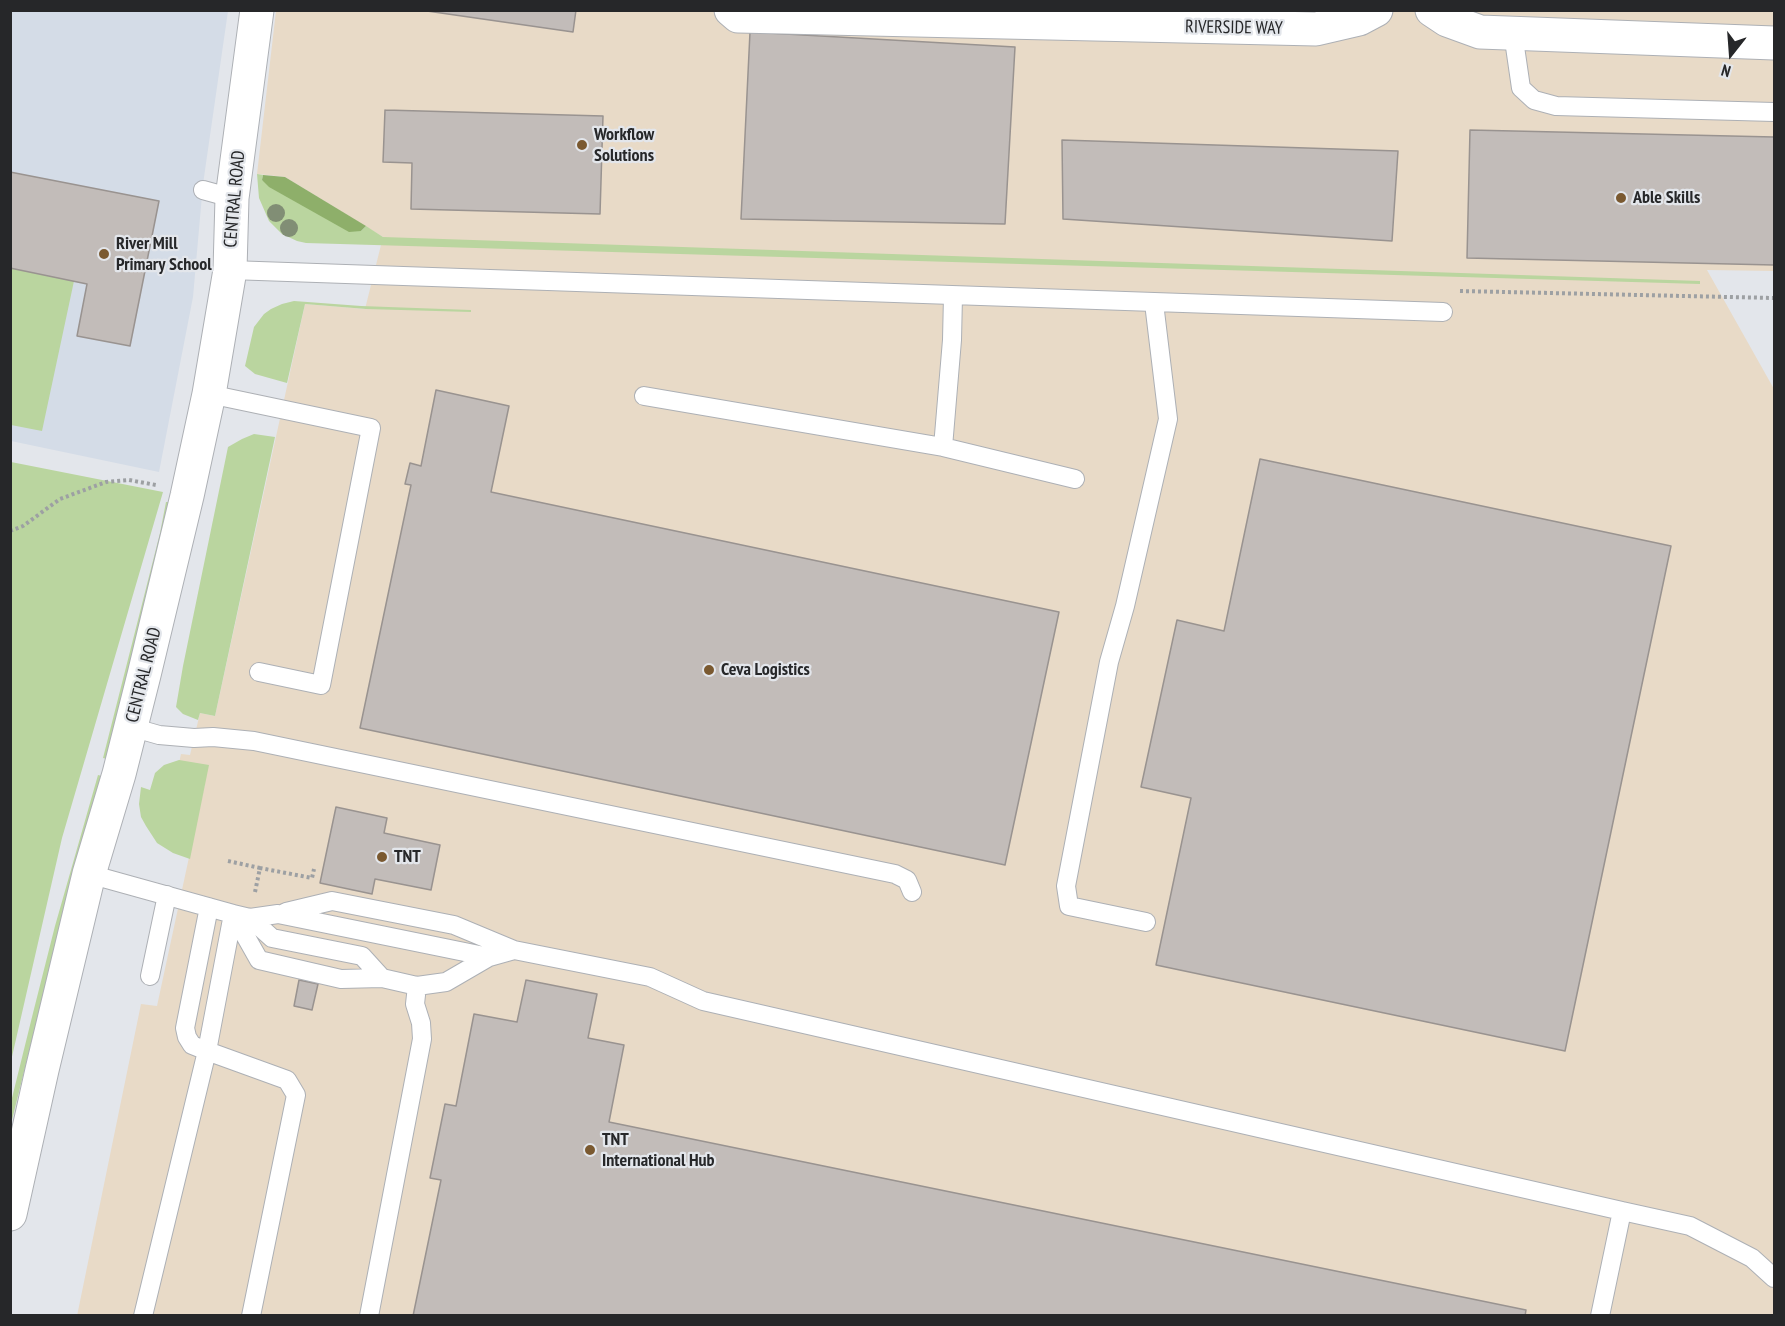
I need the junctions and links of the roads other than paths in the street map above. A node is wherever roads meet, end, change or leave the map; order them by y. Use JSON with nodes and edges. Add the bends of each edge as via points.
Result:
{"nodes":[{"id":1,"x":257,"y":10,"type":"edge"},
{"id":2,"x":731,"y":10,"type":"edge"},
{"id":3,"x":1376,"y":10,"type":"edge"},
{"id":4,"x":1432,"y":10,"type":"edge"},
{"id":5,"x":1004,"y":17,"type":"edge"},
{"id":6,"x":1513,"y":33,"type":"junction"},
{"id":7,"x":1774,"y":43,"type":"edge"},
{"id":8,"x":1774,"y":112,"type":"edge"},
{"id":9,"x":230,"y":270,"type":"junction"},
{"id":10,"x":953,"y":296,"type":"junction"},
{"id":11,"x":1154,"y":303,"type":"junction"},
{"id":12,"x":1443,"y":312,"type":"road end"},
{"id":13,"x":209,"y":394,"type":"junction"},
{"id":14,"x":644,"y":396,"type":"dead end"},
{"id":15,"x":943,"y":447,"type":"junction"},
{"id":16,"x":1075,"y":479,"type":"dead end"},
{"id":17,"x":259,"y":672,"type":"dead end"},
{"id":18,"x":130,"y":727,"type":"junction"},
{"id":19,"x":89,"y":874,"type":"junction"},
{"id":20,"x":912,"y":892,"type":"dead end"},
{"id":21,"x":167,"y":895,"type":"junction"},
{"id":22,"x":209,"y":907,"type":"junction"},
{"id":23,"x":278,"y":914,"type":"junction"},
{"id":24,"x":241,"y":916,"type":"junction"},
{"id":25,"x":1146,"y":922,"type":"dead end"},
{"id":26,"x":514,"y":950,"type":"junction"},
{"id":27,"x":489,"y":957,"type":"junction"},
{"id":28,"x":150,"y":976,"type":"dead end"},
{"id":29,"x":382,"y":978,"type":"junction"},
{"id":30,"x":417,"y":986,"type":"junction"},
{"id":31,"x":207,"y":1051,"type":"junction"},
{"id":32,"x":1622,"y":1211,"type":"junction"},
{"id":33,"x":10,"y":1214,"type":"edge"},
{"id":34,"x":1774,"y":1278,"type":"edge"},
{"id":35,"x":143,"y":1316,"type":"edge"},
{"id":36,"x":251,"y":1316,"type":"edge"},
{"id":37,"x":369,"y":1316,"type":"edge"},
{"id":38,"x":1600,"y":1316,"type":"edge"}],
"edges":[{"from":1,"to":9,"type":"street","name":"CENTRAL ROAD","via":[[242,130],[217,194]]},
{"from":2,"to":5,"type":"street","name":"RIVERSIDE WAY","via":[[738,16]]},
{"from":3,"to":5,"type":"street","name":"RIVERSIDE WAY","via":[[1359,19],[1316,29]]},
{"from":4,"to":6,"type":"street","via":[[1480,32]]},
{"from":6,"to":7,"type":"street"},
{"from":6,"to":8,"type":"lane","via":[[1521,88],[1534,100],[1556,106]]},
{"from":9,"to":10,"type":"lane"},
{"from":9,"to":13,"type":"street","name":"CENTRAL ROAD"},
{"from":10,"to":11,"type":"lane"},
{"from":10,"to":15,"type":"lane"},
{"from":11,"to":12,"type":"lane"},
{"from":11,"to":25,"type":"lane","via":[[1168,419],[1109,662],[1065,886],[1069,906]]},
{"from":13,"to":17,"type":"lane","via":[[371,428],[321,685]]},
{"from":13,"to":18,"type":"street","name":"CENTRAL ROAD","via":[[188,496]]},
{"from":14,"to":15,"type":"lane"},
{"from":15,"to":16,"type":"lane"},
{"from":18,"to":19,"type":"street","name":"CENTRAL ROAD"},
{"from":18,"to":20,"type":"lane","via":[[159,735],[254,741],[895,874],[908,880]]},
{"from":19,"to":21,"type":"lane"},
{"from":19,"to":33,"type":"street","name":"CENTRAL ROAD"},
{"from":21,"to":22,"type":"lane"},
{"from":21,"to":28,"type":"lane"},
{"from":22,"to":24,"type":"lane"},
{"from":22,"to":31,"type":"lane","via":[[185,1028],[192,1045]]},
{"from":23,"to":24,"type":"lane"},
{"from":23,"to":26,"type":"lane","via":[[332,901],[454,925]]},
{"from":23,"to":27,"type":"lane"},
{"from":24,"to":29,"type":"lane","via":[[272,938],[362,956]]},
{"from":24,"to":29,"type":"lane","via":[[260,960],[341,979]]},
{"from":24,"to":31,"type":"lane"},
{"from":26,"to":27,"type":"lane"},
{"from":26,"to":32,"type":"lane","via":[[650,977],[703,1001]]},
{"from":27,"to":30,"type":"lane","via":[[446,982]]},
{"from":29,"to":30,"type":"lane"},
{"from":30,"to":37,"type":"lane","via":[[415,1004],[422,1039]]},
{"from":31,"to":35,"type":"lane"},
{"from":31,"to":36,"type":"lane","via":[[287,1080],[296,1095]]},
{"from":32,"to":34,"type":"lane","via":[[1690,1226],[1752,1258]]},
{"from":32,"to":38,"type":"lane"}]}
